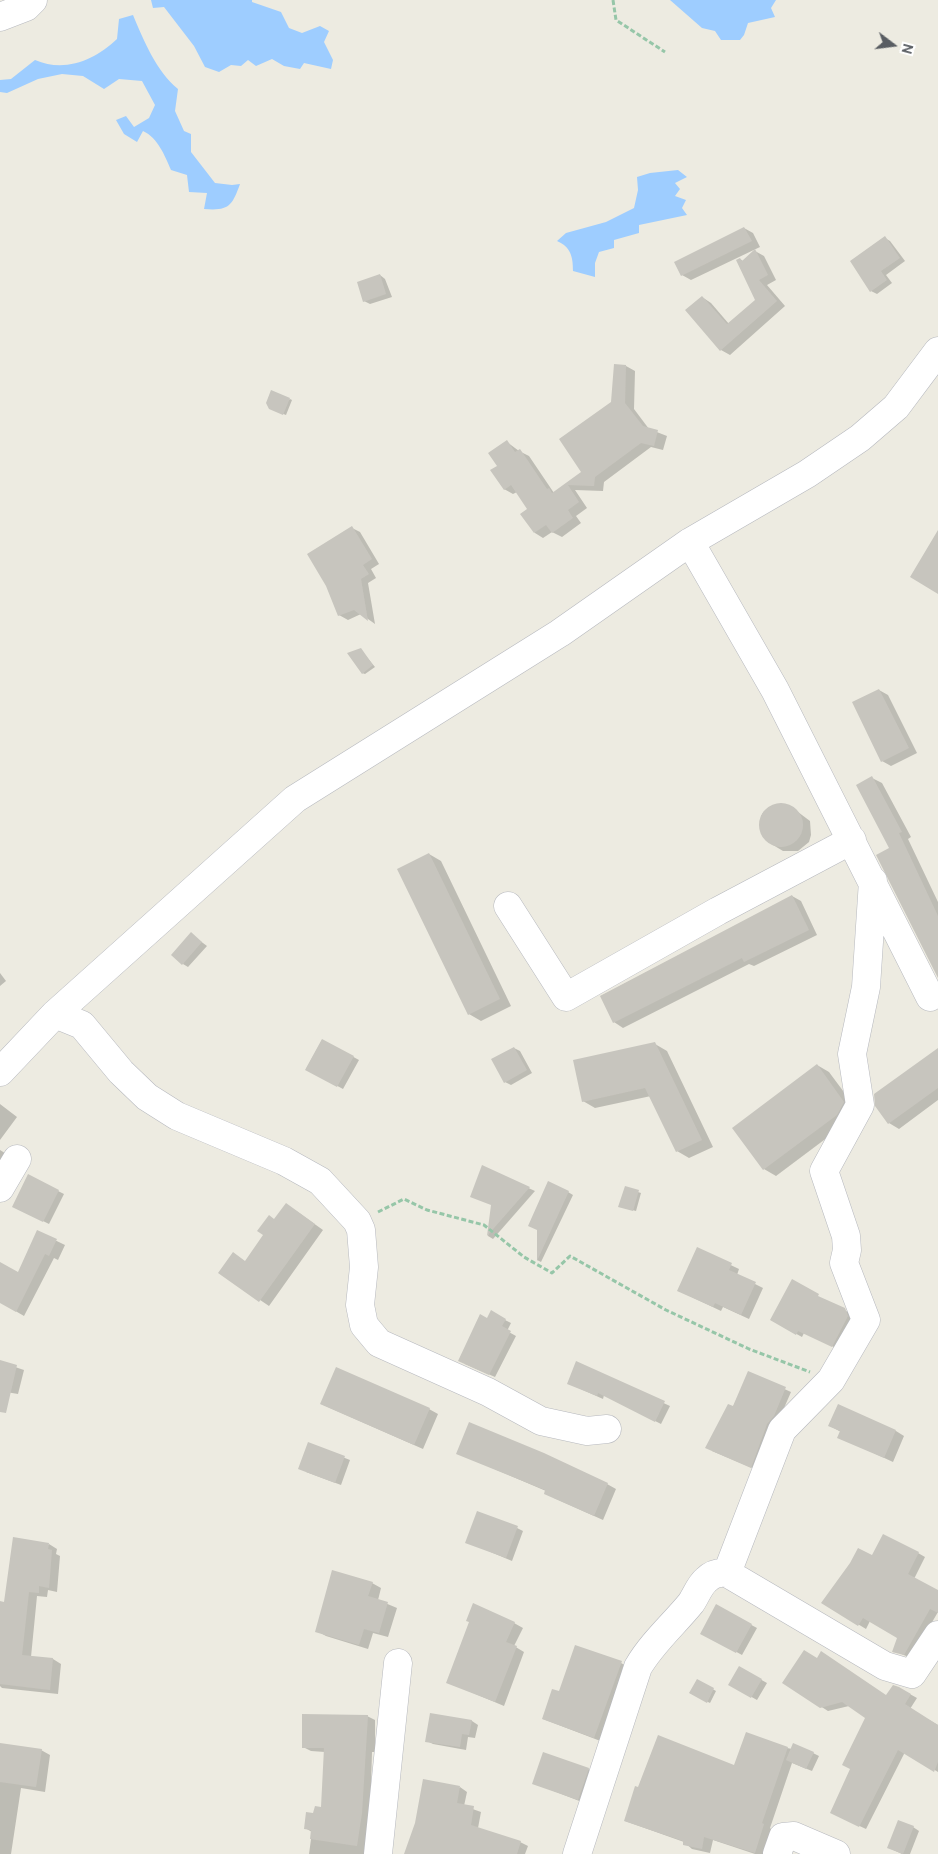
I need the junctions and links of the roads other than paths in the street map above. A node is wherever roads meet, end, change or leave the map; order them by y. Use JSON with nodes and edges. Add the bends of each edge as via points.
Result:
{"nodes":[{"id":1,"x":33,"y":0,"type":"edge"},
{"id":2,"x":0,"y":17,"type":"edge"},
{"id":3,"x":938,"y":351,"type":"edge"},
{"id":4,"x":690,"y":542,"type":"junction"},
{"id":5,"x":852,"y":840,"type":"junction"},
{"id":6,"x":873,"y":881,"type":"junction"},
{"id":7,"x":508,"y":906,"type":"dead end"},
{"id":8,"x":930,"y":997,"type":"dead end"},
{"id":9,"x":55,"y":1014,"type":"junction"},
{"id":10,"x":0,"y":1072,"type":"edge"},
{"id":11,"x":18,"y":1159,"type":"dead end"},
{"id":12,"x":0,"y":1188,"type":"edge"},
{"id":13,"x":607,"y":1429,"type":"dead end"},
{"id":14,"x":727,"y":1573,"type":"junction"},
{"id":15,"x":938,"y":1635,"type":"edge"},
{"id":16,"x":398,"y":1663,"type":"dead end"},
{"id":17,"x":378,"y":1854,"type":"edge"},
{"id":18,"x":577,"y":1854,"type":"edge"},
{"id":19,"x":777,"y":1854,"type":"edge"},
{"id":20,"x":836,"y":1854,"type":"edge"}],
"edges":[{"from":1,"to":2,"type":"street","via":[[26,7]]},
{"from":3,"to":4,"type":"street","via":[[896,407],[860,438],[807,474]]},
{"from":4,"to":5,"type":"street","via":[[775,690]]},
{"from":4,"to":9,"type":"street","via":[[560,634],[295,799]]},
{"from":5,"to":6,"type":"street"},
{"from":5,"to":7,"type":"street","via":[[566,996]]},
{"from":6,"to":8,"type":"street"},
{"from":6,"to":14,"type":"street","via":[[866,987],[852,1054],[860,1105],[824,1171],[846,1236],[848,1250],[844,1263],[866,1320],[830,1380],[782,1430]]},
{"from":9,"to":10,"type":"street"},
{"from":9,"to":13,"type":"street","via":[[82,1025],[121,1072],[147,1097],[177,1116],[284,1161],[320,1181],[357,1221],[361,1230],[364,1268],[360,1305],[364,1325],[379,1342],[488,1392],[541,1421],[587,1431]]},
{"from":11,"to":12,"type":"street"},
{"from":14,"to":15,"type":"street","via":[[884,1666],[912,1674]]},
{"from":14,"to":18,"type":"street","via":[[719,1572],[704,1581],[691,1602],[646,1652],[638,1667]]},
{"from":16,"to":17,"type":"street"},
{"from":19,"to":20,"type":"street","via":[[783,1837],[794,1836]]}]}
